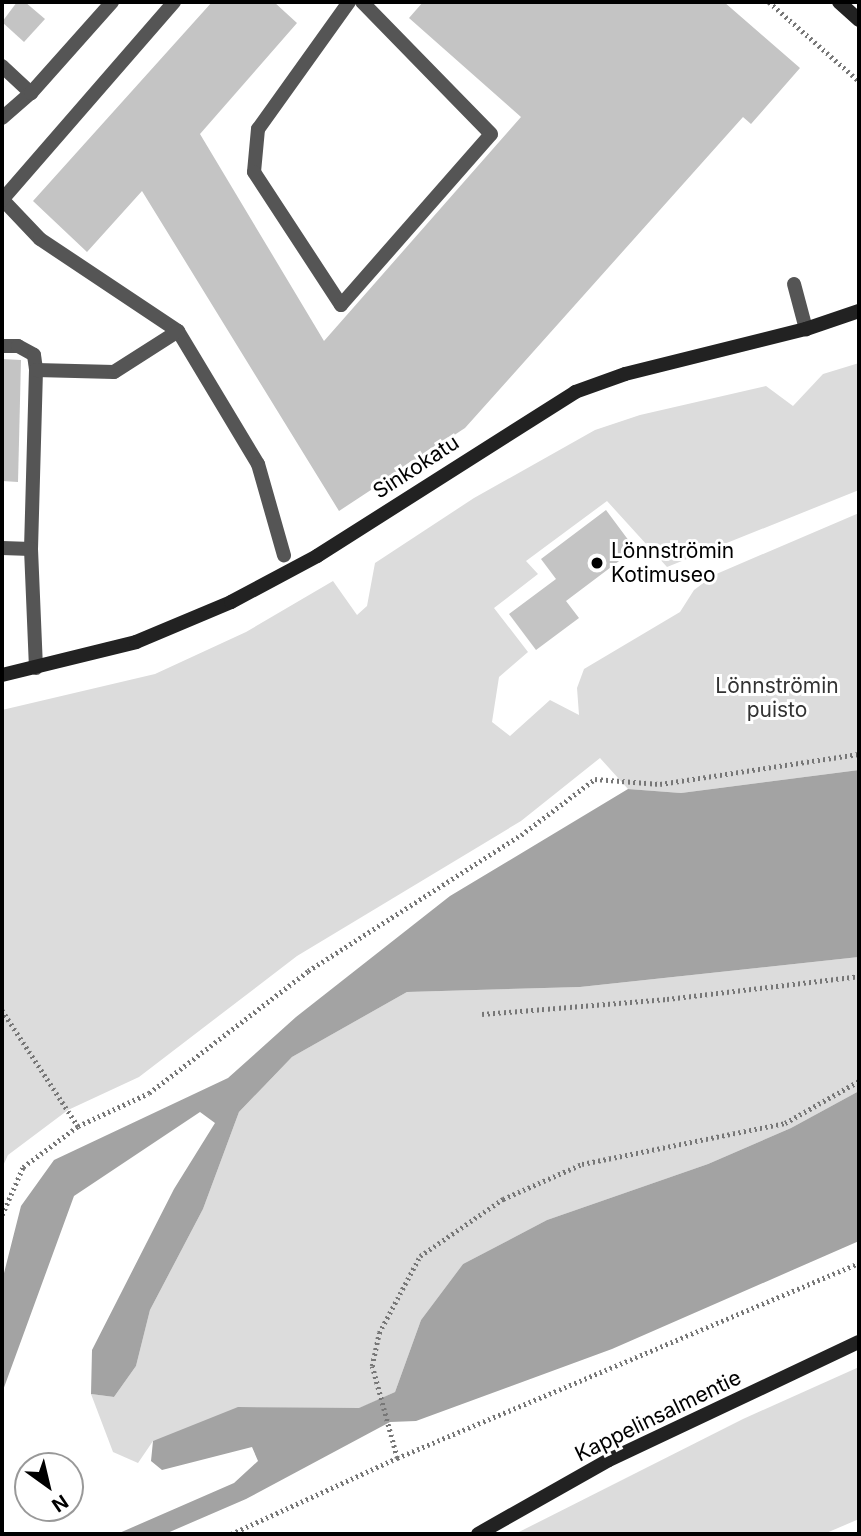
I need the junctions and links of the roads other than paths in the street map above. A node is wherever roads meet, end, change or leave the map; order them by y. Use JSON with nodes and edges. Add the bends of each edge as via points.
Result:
{"nodes":[{"id":1,"x":112,"y":2,"type":"edge"},
{"id":2,"x":174,"y":2,"type":"edge"},
{"id":3,"x":349,"y":2,"type":"edge"},
{"id":4,"x":362,"y":2,"type":"edge"},
{"id":5,"x":839,"y":2,"type":"edge"},
{"id":6,"x":859,"y":20,"type":"edge"},
{"id":7,"x":2,"y":66,"type":"edge"},
{"id":8,"x":31,"y":93,"type":"junction"},
{"id":9,"x":2,"y":118,"type":"edge"},
{"id":10,"x":2,"y":200,"type":"edge"},
{"id":11,"x":794,"y":284,"type":"dead end"},
{"id":12,"x":859,"y":311,"type":"edge"},
{"id":13,"x":806,"y":330,"type":"junction"},
{"id":14,"x":178,"y":331,"type":"junction"},
{"id":15,"x":2,"y":346,"type":"edge"},
{"id":16,"x":36,"y":370,"type":"junction"},
{"id":17,"x":2,"y":548,"type":"edge"},
{"id":18,"x":31,"y":549,"type":"junction"},
{"id":19,"x":284,"y":555,"type":"dead end"},
{"id":20,"x":36,"y":668,"type":"junction"},
{"id":21,"x":2,"y":675,"type":"edge"},
{"id":22,"x":859,"y":1342,"type":"edge"},
{"id":23,"x":478,"y":1534,"type":"edge"}],
"edges":[{"from":1,"to":8,"type":"street"},
{"from":2,"to":10,"type":"street"},
{"from":3,"to":4,"type":"street","via":[[258,129],[254,172],[341,305],[491,134]]},
{"from":5,"to":6,"type":"main road"},
{"from":7,"to":8,"type":"street"},
{"from":8,"to":9,"type":"street"},
{"from":10,"to":14,"type":"street","via":[[40,239]]},
{"from":11,"to":13,"type":"street"},
{"from":12,"to":13,"type":"main road","name":"Sinkokatu"},
{"from":13,"to":20,"type":"main road","name":"Sinkokatu","via":[[625,374],[575,393],[317,556],[231,602],[136,642]]},
{"from":14,"to":16,"type":"street","via":[[114,372]]},
{"from":14,"to":19,"type":"street","via":[[258,464]]},
{"from":15,"to":16,"type":"street","via":[[18,346],[34,355]]},
{"from":16,"to":18,"type":"street"},
{"from":17,"to":18,"type":"street"},
{"from":18,"to":20,"type":"street"},
{"from":20,"to":21,"type":"main road","name":"Sinkokatu"},
{"from":22,"to":23,"type":"main road","name":"Kappelinsalmentie","via":[[609,1460]]}]}
